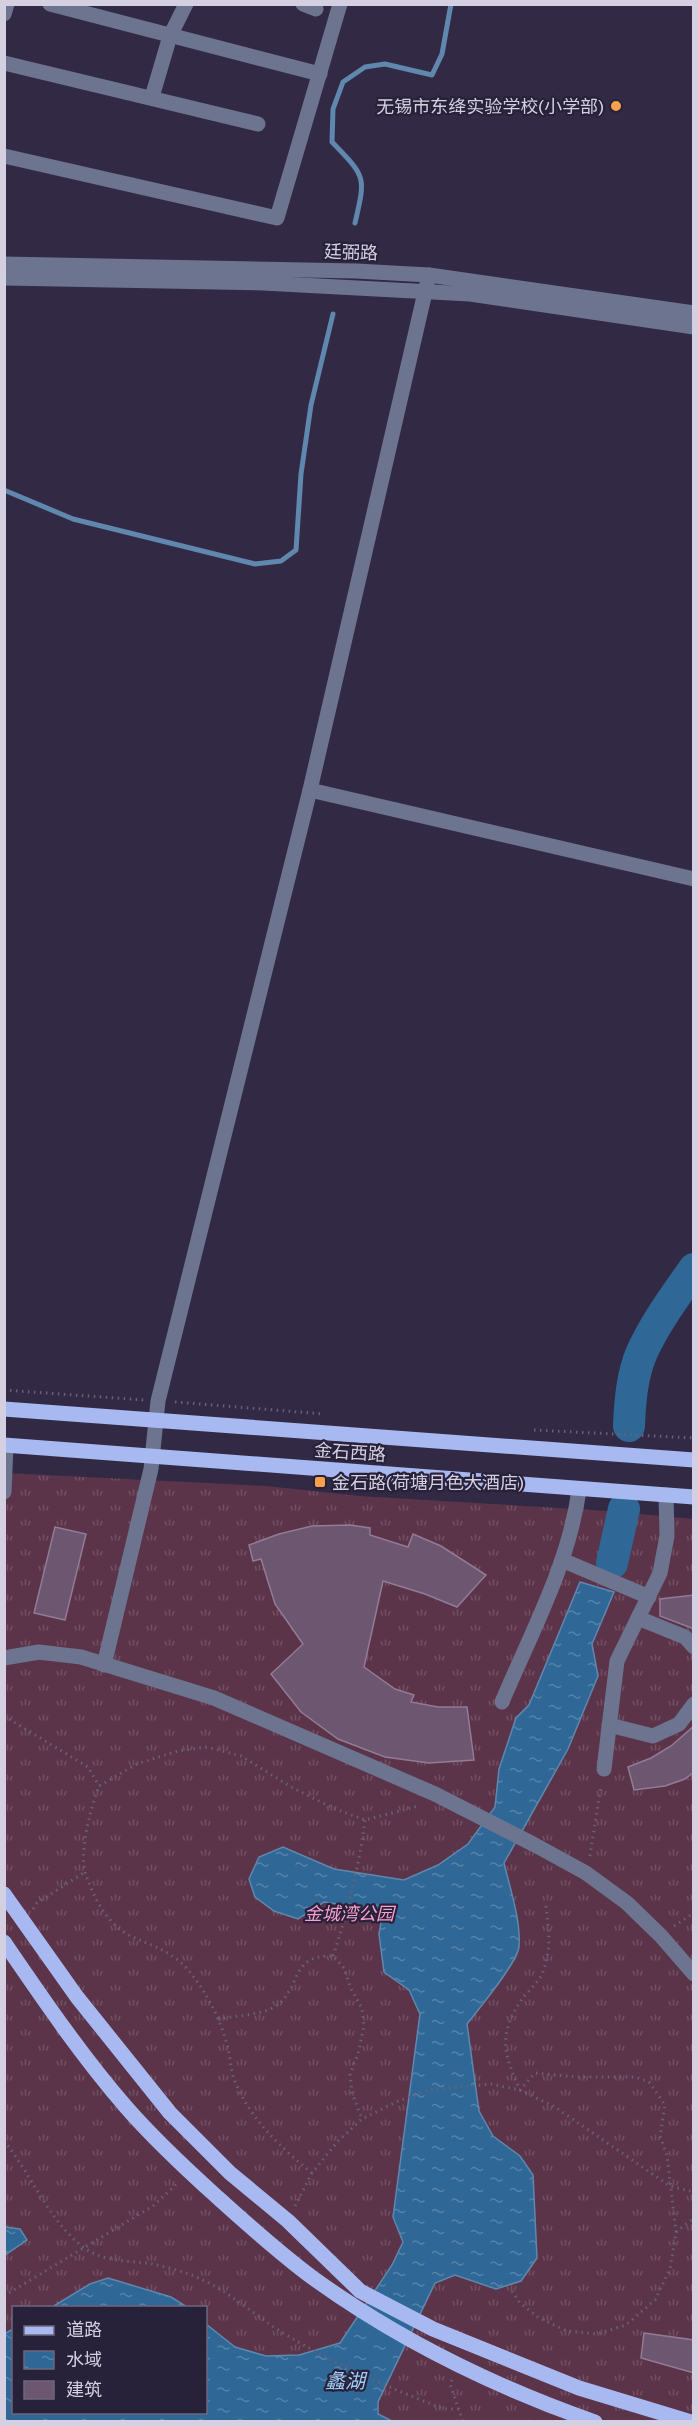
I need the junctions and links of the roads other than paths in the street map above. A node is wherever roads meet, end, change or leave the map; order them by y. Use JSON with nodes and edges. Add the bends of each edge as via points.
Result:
{"nodes":[{"id":1,"x":7,"y":4,"type":"edge"},
{"id":2,"x":50,"y":4,"type":"edge"},
{"id":3,"x":186,"y":4,"type":"edge"},
{"id":4,"x":340,"y":4,"type":"edge"},
{"id":5,"x":4,"y":14,"type":"edge"},
{"id":6,"x":170,"y":36,"type":"junction"},
{"id":7,"x":4,"y":63,"type":"edge"},
{"id":8,"x":320,"y":74,"type":"junction"},
{"id":9,"x":152,"y":97,"type":"junction"},
{"id":10,"x":258,"y":124,"type":"dead end"},
{"id":11,"x":4,"y":156,"type":"edge"},
{"id":12,"x":4,"y":264,"type":"edge"},
{"id":13,"x":429,"y":276,"type":"junction"},
{"id":14,"x":4,"y":278,"type":"edge"},
{"id":15,"x":425,"y":291,"type":"junction"},
{"id":16,"x":693,"y":313,"type":"edge"},
{"id":17,"x":693,"y":327,"type":"edge"},
{"id":18,"x":310,"y":790,"type":"junction"},
{"id":19,"x":693,"y":879,"type":"edge"},
{"id":20,"x":4,"y":1409,"type":"edge"},
{"id":21,"x":157,"y":1419,"type":"junction"},
{"id":22,"x":5,"y":1445,"type":"edge"},
{"id":23,"x":153,"y":1456,"type":"junction"},
{"id":24,"x":693,"y":1460,"type":"edge"},
{"id":25,"x":579,"y":1490,"type":"junction"},
{"id":26,"x":4,"y":1491,"type":"edge"},
{"id":27,"x":666,"y":1495,"type":"junction"},
{"id":28,"x":693,"y":1497,"type":"edge"},
{"id":29,"x":562,"y":1560,"type":"junction"},
{"id":30,"x":649,"y":1597,"type":"junction"},
{"id":31,"x":638,"y":1618,"type":"junction"},
{"id":32,"x":693,"y":1647,"type":"edge"},
{"id":33,"x":4,"y":1658,"type":"edge"},
{"id":34,"x":104,"y":1665,"type":"junction"},
{"id":35,"x":502,"y":1702,"type":"dead end"},
{"id":36,"x":693,"y":1704,"type":"edge"},
{"id":37,"x":609,"y":1725,"type":"junction"},
{"id":38,"x":604,"y":1769,"type":"road end"},
{"id":39,"x":4,"y":1894,"type":"edge"},
{"id":40,"x":4,"y":1942,"type":"edge"},
{"id":41,"x":693,"y":1974,"type":"edge"},
{"id":42,"x":595,"y":2421,"type":"edge"},
{"id":43,"x":691,"y":2421,"type":"edge"}],
"edges":[{"from":1,"to":5,"type":"street"},
{"from":2,"to":6,"type":"street"},
{"from":3,"to":6,"type":"street"},
{"from":4,"to":8,"type":"street"},
{"from":6,"to":8,"type":"street"},
{"from":6,"to":9,"type":"street"},
{"from":7,"to":9,"type":"street"},
{"from":8,"to":11,"type":"street","via":[[277,218]]},
{"from":9,"to":10,"type":"street"},
{"from":12,"to":13,"type":"street","name":"廷弼路"},
{"from":13,"to":15,"type":"street"},
{"from":13,"to":16,"type":"street","name":"廷弼路"},
{"from":14,"to":15,"type":"street","name":"廷弼路"},
{"from":15,"to":17,"type":"street","name":"廷弼路","via":[[470,294]]},
{"from":15,"to":18,"type":"street"},
{"from":18,"to":19,"type":"street"},
{"from":18,"to":21,"type":"street","via":[[158,1401]]},
{"from":20,"to":21,"type":"main road","name":"金石西路"},
{"from":21,"to":23,"type":"street"},
{"from":21,"to":24,"type":"main road","name":"金石西路"},
{"from":22,"to":23,"type":"main road","name":"金石西路"},
{"from":22,"to":26,"type":"street"},
{"from":23,"to":25,"type":"main road","name":"金石西路"},
{"from":23,"to":34,"type":"street"},
{"from":25,"to":27,"type":"main road","name":"金石西路"},
{"from":25,"to":29,"type":"street"},
{"from":27,"to":28,"type":"main road","name":"金石西路"},
{"from":27,"to":30,"type":"street","via":[[667,1536],[660,1573]]},
{"from":29,"to":30,"type":"street"},
{"from":29,"to":35,"type":"street"},
{"from":30,"to":31,"type":"street"},
{"from":31,"to":32,"type":"street","via":[[685,1637]]},
{"from":31,"to":37,"type":"street","via":[[617,1661]]},
{"from":33,"to":34,"type":"street","via":[[39,1652],[81,1657]]},
{"from":34,"to":41,"type":"street","via":[[214,1698],[435,1794],[535,1845],[586,1873],[627,1904]]},
{"from":36,"to":37,"type":"street","via":[[679,1724],[653,1736]]},
{"from":37,"to":38,"type":"street"},
{"from":39,"to":43,"type":"main road","via":[[77,1997],[170,2113],[230,2174],[288,2221],[360,2291],[433,2329],[579,2388]]},
{"from":40,"to":42,"type":"main road","via":[[66,2033],[127,2108],[258,2235],[352,2305],[419,2344],[537,2402]]}]}
